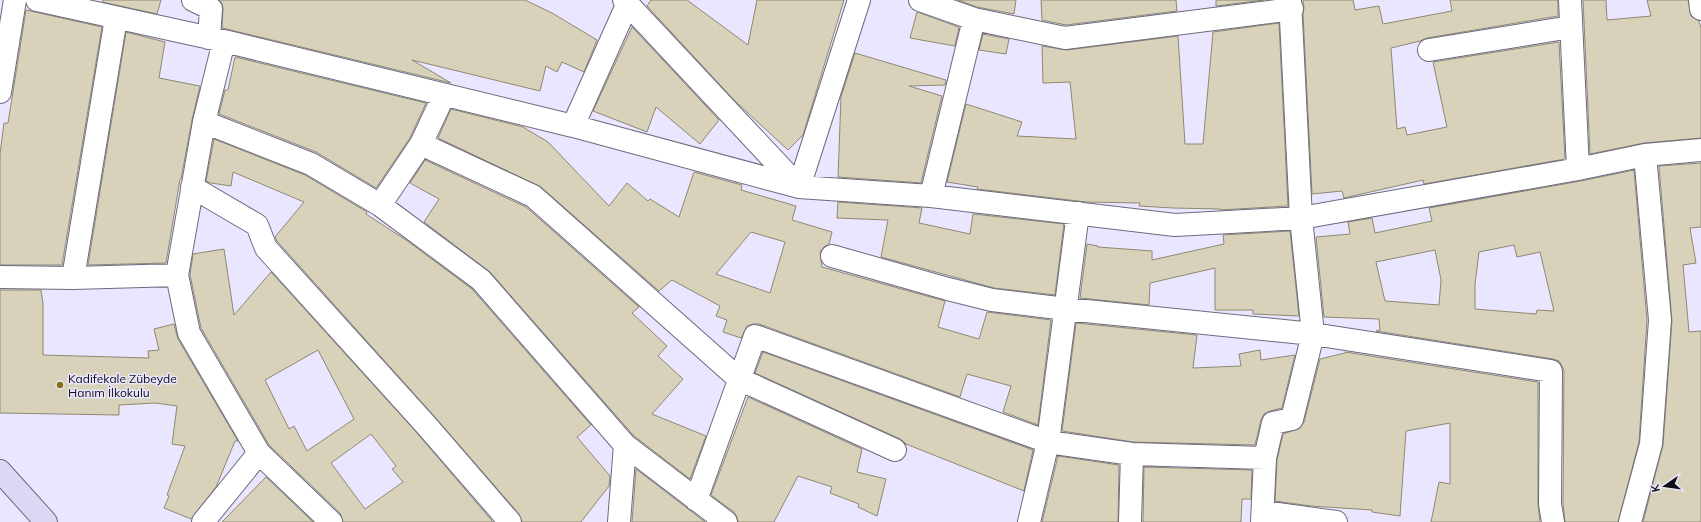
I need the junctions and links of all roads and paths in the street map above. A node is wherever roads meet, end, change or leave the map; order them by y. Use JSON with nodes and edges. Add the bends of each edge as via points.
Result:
{"nodes":[{"id":1,"x":15,"y":0,"type":"edge"},
{"id":2,"x":37,"y":0,"type":"edge"},
{"id":3,"x":193,"y":0,"type":"edge"},
{"id":4,"x":859,"y":0,"type":"edge"},
{"id":5,"x":920,"y":0,"type":"edge"},
{"id":6,"x":1570,"y":0,"type":"edge"},
{"id":7,"x":1700,"y":0,"type":"edge"},
{"id":8,"x":625,"y":3,"type":"edge"},
{"id":9,"x":1291,"y":4,"type":"edge"},
{"id":10,"x":1701,"y":9,"type":"edge"},
{"id":11,"x":116,"y":18,"type":"junction"},
{"id":12,"x":974,"y":19,"type":"junction"},
{"id":13,"x":1571,"y":27,"type":"junction"},
{"id":14,"x":217,"y":40,"type":"junction"},
{"id":15,"x":1429,"y":50,"type":"dead end"},
{"id":16,"x":0,"y":92,"type":"edge"},
{"id":17,"x":444,"y":95,"type":"junction"},
{"id":18,"x":204,"y":122,"type":"junction"},
{"id":19,"x":573,"y":126,"type":"junction"},
{"id":20,"x":421,"y":144,"type":"junction"},
{"id":21,"x":1701,"y":150,"type":"edge"},
{"id":22,"x":1645,"y":155,"type":"junction"},
{"id":23,"x":1578,"y":169,"type":"junction"},
{"id":24,"x":192,"y":187,"type":"junction"},
{"id":25,"x":799,"y":187,"type":"junction"},
{"id":26,"x":931,"y":196,"type":"junction"},
{"id":27,"x":380,"y":205,"type":"junction"},
{"id":28,"x":1078,"y":213,"type":"junction"},
{"id":29,"x":1300,"y":218,"type":"junction"},
{"id":30,"x":832,"y":256,"type":"dead end"},
{"id":31,"x":177,"y":276,"type":"junction"},
{"id":32,"x":0,"y":277,"type":"edge"},
{"id":33,"x":73,"y":278,"type":"junction"},
{"id":34,"x":1066,"y":309,"type":"junction"},
{"id":35,"x":1313,"y":334,"type":"junction"},
{"id":36,"x":739,"y":379,"type":"junction"},
{"id":37,"x":1048,"y":442,"type":"junction"},
{"id":38,"x":626,"y":445,"type":"junction"},
{"id":39,"x":895,"y":450,"type":"dead end"},
{"id":40,"x":259,"y":453,"type":"junction"},
{"id":41,"x":1132,"y":454,"type":"junction"},
{"id":42,"x":1265,"y":458,"type":"junction"},
{"id":43,"x":0,"y":472,"type":"edge"},
{"id":44,"x":696,"y":500,"type":"junction"},
{"id":45,"x":1262,"y":517,"type":"edge"},
{"id":46,"x":46,"y":522,"type":"edge"},
{"id":47,"x":203,"y":522,"type":"edge"},
{"id":48,"x":331,"y":522,"type":"edge"},
{"id":49,"x":510,"y":522,"type":"edge"},
{"id":50,"x":619,"y":522,"type":"edge"},
{"id":51,"x":726,"y":522,"type":"edge"},
{"id":52,"x":1029,"y":522,"type":"edge"},
{"id":53,"x":1130,"y":522,"type":"edge"},
{"id":54,"x":1336,"y":522,"type":"edge"},
{"id":55,"x":1554,"y":522,"type":"edge"},
{"id":56,"x":1630,"y":522,"type":"edge"}],
"edges":[{"from":1,"to":16,"type":"street"},
{"from":2,"to":11,"type":"street"},
{"from":3,"to":14,"type":"street","via":[[210,9]]},
{"from":4,"to":25,"type":"street"},
{"from":5,"to":12,"type":"street"},
{"from":6,"to":13,"type":"street"},
{"from":7,"to":10,"type":"street"},
{"from":8,"to":19,"type":"street"},
{"from":8,"to":25,"type":"street"},
{"from":9,"to":12,"type":"street","via":[[1065,38]]},
{"from":9,"to":29,"type":"street"},
{"from":11,"to":14,"type":"street"},
{"from":11,"to":33,"type":"street"},
{"from":12,"to":26,"type":"street"},
{"from":13,"to":15,"type":"street"},
{"from":13,"to":23,"type":"street"},
{"from":14,"to":17,"type":"street"},
{"from":14,"to":18,"type":"street"},
{"from":17,"to":19,"type":"street"},
{"from":17,"to":20,"type":"street"},
{"from":18,"to":24,"type":"street"},
{"from":18,"to":27,"type":"street","via":[[310,164]]},
{"from":19,"to":25,"type":"street"},
{"from":20,"to":27,"type":"street"},
{"from":20,"to":36,"type":"street","via":[[533,196]]},
{"from":21,"to":22,"type":"street"},
{"from":22,"to":23,"type":"street"},
{"from":22,"to":56,"type":"street","via":[[1660,320],[1652,444]]},
{"from":23,"to":29,"type":"street"},
{"from":24,"to":31,"type":"street"},
{"from":24,"to":49,"type":"street","via":[[257,225],[266,248]]},
{"from":25,"to":26,"type":"street"},
{"from":26,"to":28,"type":"street"},
{"from":27,"to":38,"type":"street","via":[[481,280]]},
{"from":28,"to":29,"type":"street","via":[[1175,225]]},
{"from":28,"to":34,"type":"street"},
{"from":29,"to":35,"type":"street"},
{"from":30,"to":34,"type":"street","via":[[992,300]]},
{"from":31,"to":33,"type":"street"},
{"from":31,"to":40,"type":"street","via":[[189,334]]},
{"from":32,"to":33,"type":"street"},
{"from":34,"to":35,"type":"street"},
{"from":34,"to":37,"type":"street"},
{"from":35,"to":42,"type":"street","via":[[1292,419],[1273,422]]},
{"from":35,"to":55,"type":"street","via":[[1551,371],[1550,504]]},
{"from":36,"to":37,"type":"street","via":[[755,336]]},
{"from":36,"to":39,"type":"street"},
{"from":36,"to":44,"type":"street"},
{"from":37,"to":41,"type":"street"},
{"from":37,"to":52,"type":"street"},
{"from":38,"to":44,"type":"street"},
{"from":38,"to":50,"type":"street"},
{"from":40,"to":47,"type":"street"},
{"from":40,"to":48,"type":"street"},
{"from":41,"to":42,"type":"street"},
{"from":41,"to":53,"type":"street"},
{"from":42,"to":45,"type":"street"},
{"from":43,"to":46,"type":"street"},
{"from":44,"to":51,"type":"street"},
{"from":45,"to":54,"type":"street"}]}
